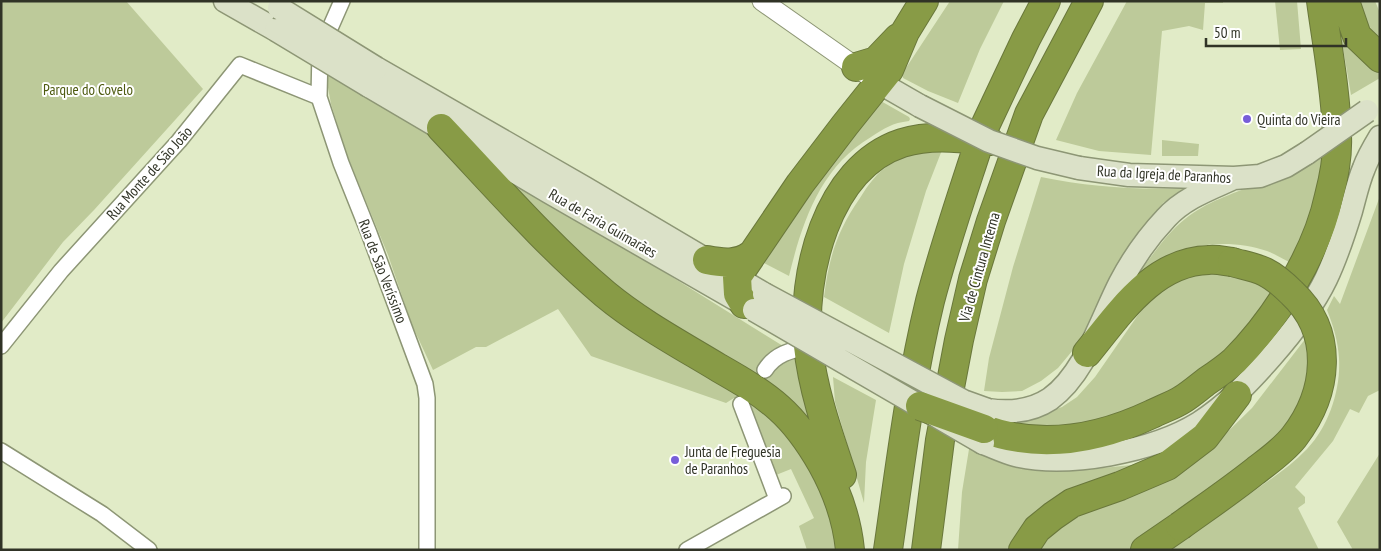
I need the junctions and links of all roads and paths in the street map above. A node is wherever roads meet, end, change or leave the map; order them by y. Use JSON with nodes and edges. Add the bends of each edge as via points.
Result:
{"nodes":[{"id":1,"x":225,"y":1,"type":"edge"},
{"id":2,"x":342,"y":1,"type":"edge"},
{"id":3,"x":762,"y":1,"type":"edge"},
{"id":4,"x":924,"y":1,"type":"edge"},
{"id":5,"x":1046,"y":1,"type":"edge"},
{"id":6,"x":1088,"y":1,"type":"edge"},
{"id":7,"x":1321,"y":1,"type":"edge"},
{"id":8,"x":1345,"y":1,"type":"edge"},
{"id":9,"x":273,"y":5,"type":"edge"},
{"id":10,"x":905,"y":32,"type":"junction"},
{"id":11,"x":1380,"y":58,"type":"edge"},
{"id":12,"x":856,"y":67,"type":"junction"},
{"id":13,"x":372,"y":77,"type":"junction"},
{"id":14,"x":880,"y":83,"type":"junction"},
{"id":15,"x":319,"y":97,"type":"junction"},
{"id":16,"x":1373,"y":107,"type":"edge"},
{"id":17,"x":441,"y":128,"type":"junction"},
{"id":18,"x":1380,"y":138,"type":"edge"},
{"id":19,"x":983,"y":140,"type":"junction"},
{"id":20,"x":1234,"y":178,"type":"junction"},
{"id":21,"x":708,"y":260,"type":"joint"},
{"id":22,"x":744,"y":266,"type":"junction"},
{"id":23,"x":754,"y":303,"type":"junction"},
{"id":24,"x":1,"y":346,"type":"edge"},
{"id":25,"x":808,"y":347,"type":"junction"},
{"id":26,"x":1087,"y":353,"type":"junction"},
{"id":27,"x":765,"y":370,"type":"dead end"},
{"id":28,"x":1236,"y":395,"type":"junction"},
{"id":29,"x":740,"y":404,"type":"dead end"},
{"id":30,"x":919,"y":406,"type":"joint"},
{"id":31,"x":985,"y":428,"type":"junction"},
{"id":32,"x":1,"y":451,"type":"edge"},
{"id":33,"x":149,"y":550,"type":"edge"},
{"id":34,"x":427,"y":550,"type":"edge"},
{"id":35,"x":687,"y":550,"type":"edge"},
{"id":36,"x":850,"y":550,"type":"edge"},
{"id":37,"x":859,"y":550,"type":"edge"},
{"id":38,"x":888,"y":550,"type":"edge"},
{"id":39,"x":926,"y":550,"type":"edge"},
{"id":40,"x":1023,"y":550,"type":"edge"},
{"id":41,"x":1145,"y":550,"type":"edge"}],
"edges":[{"from":1,"to":13,"type":"main road","name":"Rua de Faria Guimarães","bridge":true},
{"from":2,"to":15,"type":"street","name":"Rua de São Veríssimo","via":[[320,51]]},
{"from":3,"to":12,"type":"street","name":"Rua da Igreja de Paranhos"},
{"from":4,"to":10,"type":"highway"},
{"from":5,"to":19,"type":"highway"},
{"from":6,"to":39,"type":"highway","name":"Via de Cintura Interna","via":[[1029,114],[973,279],[940,440]]},
{"from":7,"to":31,"type":"highway","via":[[1338,137],[1335,165],[1330,196],[1316,238],[1303,267],[1271,317],[1234,361],[1182,400],[1121,428],[1050,441],[1011,438]]},
{"from":8,"to":11,"type":"highway","via":[[1357,36]]},
{"from":9,"to":13,"type":"main road","name":"Rua de Faria Guimarães","bridge":true},
{"from":10,"to":12,"type":"highway","via":[[876,61]]},
{"from":10,"to":14,"type":"highway"},
{"from":12,"to":14,"type":"street","name":"Rua da Igreja de Paranhos"},
{"from":13,"to":17,"type":"main road","name":"Rua de Faria Guimarães"},
{"from":13,"to":21,"type":"main road","name":"Rua de Faria Guimarães"},
{"from":14,"to":19,"type":"main road","name":"Rua da Igreja de Paranhos","bridge":true},
{"from":14,"to":22,"type":"highway","via":[[834,140]]},
{"from":15,"to":24,"type":"street","name":"Rua Monte de São João","via":[[240,65],[179,141],[61,271]]},
{"from":15,"to":34,"type":"street","name":"Rua de São Veríssimo","via":[[425,384]]},
{"from":16,"to":20,"type":"main road","name":"Rua da Igreja de Paranhos","bridge":true,"via":[[1286,166],[1260,176]]},
{"from":17,"to":23,"type":"main road","name":"Rua de Faria Guimarães"},
{"from":17,"to":36,"type":"highway","via":[[538,231],[606,295],[662,334],[759,392],[794,423],[834,486]]},
{"from":18,"to":28,"type":"main road","name":"Rua de Faria Guimarães","via":[[1363,169],[1338,248],[1316,298],[1290,336]]},
{"from":19,"to":20,"type":"main road","name":"Rua da Igreja de Paranhos","bridge":true,"via":[[1079,168],[1129,175]]},
{"from":19,"to":25,"type":"highway","via":[[942,136],[902,143],[863,166],[847,184],[827,218],[814,261],[808,302]]},
{"from":19,"to":38,"type":"highway","via":[[942,253],[922,335]]},
{"from":20,"to":26,"type":"main road","via":[[1177,206],[1152,234],[1121,282]]},
{"from":21,"to":22,"type":"highway","via":[[724,263],[740,260]]},
{"from":22,"to":23,"type":"highway","via":[[738,294]]},
{"from":23,"to":30,"type":"main road","name":"Rua de Faria Guimarães","bridge":true},
{"from":23,"to":31,"type":"main road","name":"Rua de Faria Guimarães","bridge":true,"via":[[963,401]]},
{"from":25,"to":27,"type":"street","via":[[781,355]]},
{"from":25,"to":37,"type":"highway","via":[[823,420],[853,514]]},
{"from":26,"to":31,"type":"main road","via":[[1061,390],[1049,400],[1006,412]]},
{"from":26,"to":41,"type":"highway","bridge":true,"via":[[1131,301],[1160,274],[1184,264],[1209,260],[1232,262],[1265,272],[1302,302],[1317,330],[1321,377],[1316,400],[1284,447],[1233,489]]},
{"from":28,"to":31,"type":"main road","name":"Rua de Faria Guimarães","via":[[1186,430],[1144,446],[1073,459],[1015,455]]},
{"from":28,"to":40,"type":"highway","via":[[1205,437],[1167,466],[1072,504],[1038,530]]},
{"from":29,"to":35,"type":"street","via":[[780,498]]},
{"from":30,"to":31,"type":"highway","bridge":true},
{"from":32,"to":33,"type":"street","via":[[102,514]]}]}
